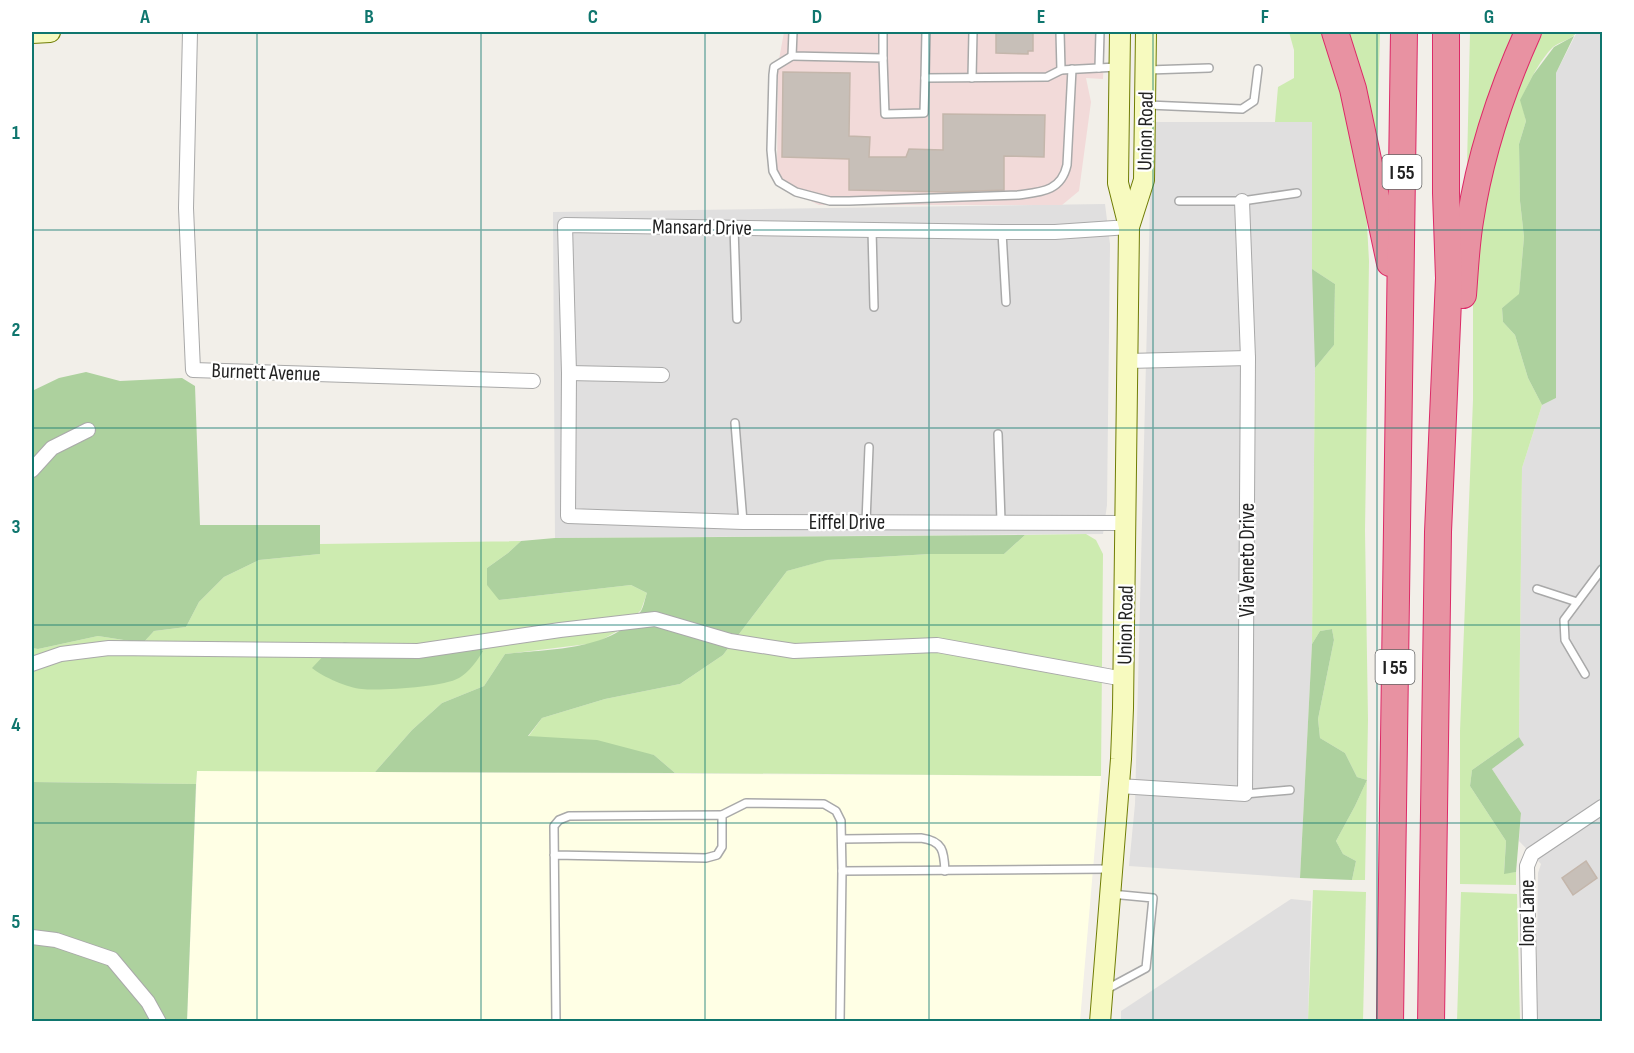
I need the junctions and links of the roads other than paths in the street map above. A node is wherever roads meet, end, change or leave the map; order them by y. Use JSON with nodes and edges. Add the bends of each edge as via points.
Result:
{"nodes":[{"id":1,"x":50,"y":32,"type":"edge"},
{"id":2,"x":190,"y":32,"type":"edge"},
{"id":3,"x":793,"y":32,"type":"edge"},
{"id":4,"x":883,"y":32,"type":"edge"},
{"id":5,"x":926,"y":32,"type":"edge"},
{"id":6,"x":973,"y":32,"type":"edge"},
{"id":7,"x":1060,"y":32,"type":"edge"},
{"id":8,"x":1100,"y":32,"type":"edge"},
{"id":9,"x":1120,"y":32,"type":"edge"},
{"id":10,"x":1146,"y":32,"type":"edge"},
{"id":11,"x":1335,"y":32,"type":"edge"},
{"id":12,"x":1404,"y":32,"type":"edge"},
{"id":13,"x":1446,"y":32,"type":"edge"},
{"id":14,"x":1528,"y":32,"type":"edge"},
{"id":15,"x":32,"y":33,"type":"edge"},
{"id":16,"x":792,"y":56,"type":"junction"},
{"id":17,"x":883,"y":58,"type":"junction"},
{"id":18,"x":1119,"y":67,"type":"junction"},
{"id":19,"x":1099,"y":68,"type":"junction"},
{"id":20,"x":1209,"y":68,"type":"dead end"},
{"id":21,"x":1072,"y":69,"type":"junction"},
{"id":22,"x":1258,"y":69,"type":"dead end"},
{"id":23,"x":1061,"y":70,"type":"junction"},
{"id":24,"x":1146,"y":70,"type":"junction"},
{"id":25,"x":925,"y":78,"type":"junction"},
{"id":26,"x":972,"y":78,"type":"junction"},
{"id":27,"x":1145,"y":105,"type":"junction"},
{"id":28,"x":1297,"y":193,"type":"dead end"},
{"id":29,"x":1179,"y":201,"type":"dead end"},
{"id":30,"x":1242,"y":201,"type":"junction"},
{"id":31,"x":735,"y":227,"type":"junction"},
{"id":32,"x":1129,"y":227,"type":"junction"},
{"id":33,"x":872,"y":230,"type":"junction"},
{"id":34,"x":1002,"y":232,"type":"junction"},
{"id":35,"x":1006,"y":302,"type":"dead end"},
{"id":36,"x":874,"y":307,"type":"dead end"},
{"id":37,"x":1400,"y":314,"type":"junction"},
{"id":38,"x":736,"y":319,"type":"dead end"},
{"id":39,"x":1248,"y":358,"type":"junction"},
{"id":40,"x":1447,"y":358,"type":"junction"},
{"id":41,"x":1128,"y":362,"type":"junction"},
{"id":42,"x":569,"y":373,"type":"junction"},
{"id":43,"x":663,"y":375,"type":"dead end"},
{"id":44,"x":533,"y":381,"type":"dead end"},
{"id":45,"x":735,"y":423,"type":"dead end"},
{"id":46,"x":88,"y":430,"type":"dead end"},
{"id":47,"x":998,"y":434,"type":"dead end"},
{"id":48,"x":869,"y":447,"type":"dead end"},
{"id":49,"x":32,"y":470,"type":"edge"},
{"id":50,"x":568,"y":516,"type":"joint"},
{"id":51,"x":1002,"y":521,"type":"junction"},
{"id":52,"x":743,"y":522,"type":"junction"},
{"id":53,"x":866,"y":522,"type":"junction"},
{"id":54,"x":1126,"y":523,"type":"junction"},
{"id":55,"x":1602,"y":569,"type":"edge"},
{"id":56,"x":1537,"y":589,"type":"dead end"},
{"id":57,"x":1577,"y":602,"type":"junction"},
{"id":58,"x":32,"y":664,"type":"edge"},
{"id":59,"x":1585,"y":674,"type":"dead end"},
{"id":60,"x":1124,"y":680,"type":"junction"},
{"id":61,"x":1119,"y":786,"type":"junction"},
{"id":62,"x":1290,"y":790,"type":"dead end"},
{"id":63,"x":1245,"y":794,"type":"junction"},
{"id":64,"x":1602,"y":807,"type":"edge"},
{"id":65,"x":722,"y":815,"type":"junction"},
{"id":66,"x":842,"y":839,"type":"junction"},
{"id":67,"x":554,"y":855,"type":"junction"},
{"id":68,"x":1112,"y":869,"type":"junction"},
{"id":69,"x":842,"y":871,"type":"junction"},
{"id":70,"x":945,"y":871,"type":"junction"},
{"id":71,"x":1110,"y":894,"type":"junction"},
{"id":72,"x":32,"y":937,"type":"edge"},
{"id":73,"x":1102,"y":992,"type":"junction"},
{"id":74,"x":159,"y":1022,"type":"edge"},
{"id":75,"x":556,"y":1022,"type":"edge"},
{"id":76,"x":840,"y":1022,"type":"edge"},
{"id":77,"x":1100,"y":1022,"type":"edge"},
{"id":78,"x":1390,"y":1022,"type":"edge"},
{"id":79,"x":1431,"y":1022,"type":"edge"},
{"id":80,"x":1530,"y":1022,"type":"edge"}],
"edges":[{"from":1,"to":15,"type":"main road"},
{"from":2,"to":44,"type":"street","name":"Burnett Avenue","via":[[186,208],[193,370]]},
{"from":3,"to":16,"type":"lane"},
{"from":4,"to":17,"type":"lane"},
{"from":5,"to":25,"type":"lane"},
{"from":6,"to":26,"type":"lane"},
{"from":7,"to":23,"type":"lane"},
{"from":8,"to":19,"type":"lane"},
{"from":9,"to":18,"type":"main road","name":"Union Road"},
{"from":10,"to":24,"type":"main road","name":"Union Road"},
{"from":11,"to":37,"type":"highway","via":[[1353,89]]},
{"from":12,"to":37,"type":"highway","number":"I 55"},
{"from":13,"to":40,"type":"highway","number":"I 55"},
{"from":14,"to":40,"type":"highway","via":[[1497,107],[1481,164],[1469,222],[1461,320]]},
{"from":16,"to":17,"type":"lane"},
{"from":16,"to":21,"type":"lane","via":[[774,67],[773,171],[779,182],[796,192],[830,201],[1048,191],[1065,173]]},
{"from":17,"to":25,"type":"lane","via":[[885,114],[924,113]]},
{"from":18,"to":19,"type":"lane"},
{"from":18,"to":32,"type":"main road","name":"Union Road","via":[[1118,183]]},
{"from":19,"to":21,"type":"lane"},
{"from":20,"to":24,"type":"lane"},
{"from":21,"to":23,"type":"lane"},
{"from":22,"to":27,"type":"lane","via":[[1254,101],[1242,109]]},
{"from":23,"to":26,"type":"lane","via":[[1047,77]]},
{"from":24,"to":27,"type":"main road","name":"Union Road"},
{"from":25,"to":26,"type":"lane"},
{"from":27,"to":32,"type":"main road","name":"Union Road","via":[[1144,180]]},
{"from":28,"to":30,"type":"lane"},
{"from":29,"to":30,"type":"lane"},
{"from":30,"to":39,"type":"street","name":"Via Veneto Drive"},
{"from":31,"to":33,"type":"street","name":"Mansard Drive"},
{"from":31,"to":38,"type":"lane"},
{"from":31,"to":42,"type":"street","name":"Mansard Drive","via":[[565,225]]},
{"from":32,"to":34,"type":"street","name":"Mansard Drive"},
{"from":32,"to":41,"type":"main road","name":"Union Road"},
{"from":33,"to":34,"type":"street","name":"Mansard Drive"},
{"from":33,"to":36,"type":"lane"},
{"from":34,"to":35,"type":"lane"},
{"from":37,"to":78,"type":"highway","number":"I 55"},
{"from":39,"to":41,"type":"street"},
{"from":39,"to":63,"type":"street","name":"Via Veneto Drive"},
{"from":40,"to":79,"type":"highway","number":"I 55","via":[[1438,532]]},
{"from":41,"to":54,"type":"main road","name":"Union Road"},
{"from":42,"to":43,"type":"street"},
{"from":42,"to":50,"type":"street","name":"Mansard Drive"},
{"from":45,"to":52,"type":"lane"},
{"from":46,"to":49,"type":"street","via":[[52,448]]},
{"from":47,"to":51,"type":"lane"},
{"from":48,"to":53,"type":"lane"},
{"from":50,"to":52,"type":"street","name":"Eiffel Drive"},
{"from":51,"to":53,"type":"street","name":"Eiffel Drive"},
{"from":51,"to":54,"type":"street","name":"Eiffel Drive"},
{"from":52,"to":53,"type":"street","name":"Eiffel Drive"},
{"from":54,"to":60,"type":"main road","name":"Union Road"},
{"from":55,"to":57,"type":"lane"},
{"from":56,"to":57,"type":"lane"},
{"from":57,"to":59,"type":"lane","via":[[1564,620],[1565,640]]},
{"from":58,"to":60,"type":"street","via":[[61,654],[109,648],[418,651],[655,619],[730,640],[794,651],[937,645]]},
{"from":60,"to":61,"type":"main road","name":"Union Road"},
{"from":61,"to":63,"type":"street"},
{"from":61,"to":68,"type":"main road","name":"Union Road"},
{"from":62,"to":63,"type":"lane"},
{"from":64,"to":80,"type":"street","name":"Ione Lane","via":[[1532,854],[1527,866]]},
{"from":65,"to":66,"type":"lane","via":[[746,803],[824,804],[836,811]]},
{"from":65,"to":67,"type":"lane","via":[[569,816],[554,826]]},
{"from":65,"to":67,"type":"lane","via":[[722,847],[717,855],[706,858]]},
{"from":66,"to":69,"type":"lane"},
{"from":66,"to":70,"type":"lane","via":[[932,839],[944,854]]},
{"from":67,"to":75,"type":"lane"},
{"from":68,"to":70,"type":"lane"},
{"from":68,"to":71,"type":"main road","name":"Union Road"},
{"from":69,"to":70,"type":"lane"},
{"from":69,"to":76,"type":"lane"},
{"from":71,"to":73,"type":"main road","name":"Union Road"},
{"from":71,"to":73,"type":"lane","via":[[1153,898],[1146,968]]},
{"from":72,"to":74,"type":"street","via":[[56,940],[112,959],[148,1002]]},
{"from":73,"to":77,"type":"main road","name":"Union Road"}]}
